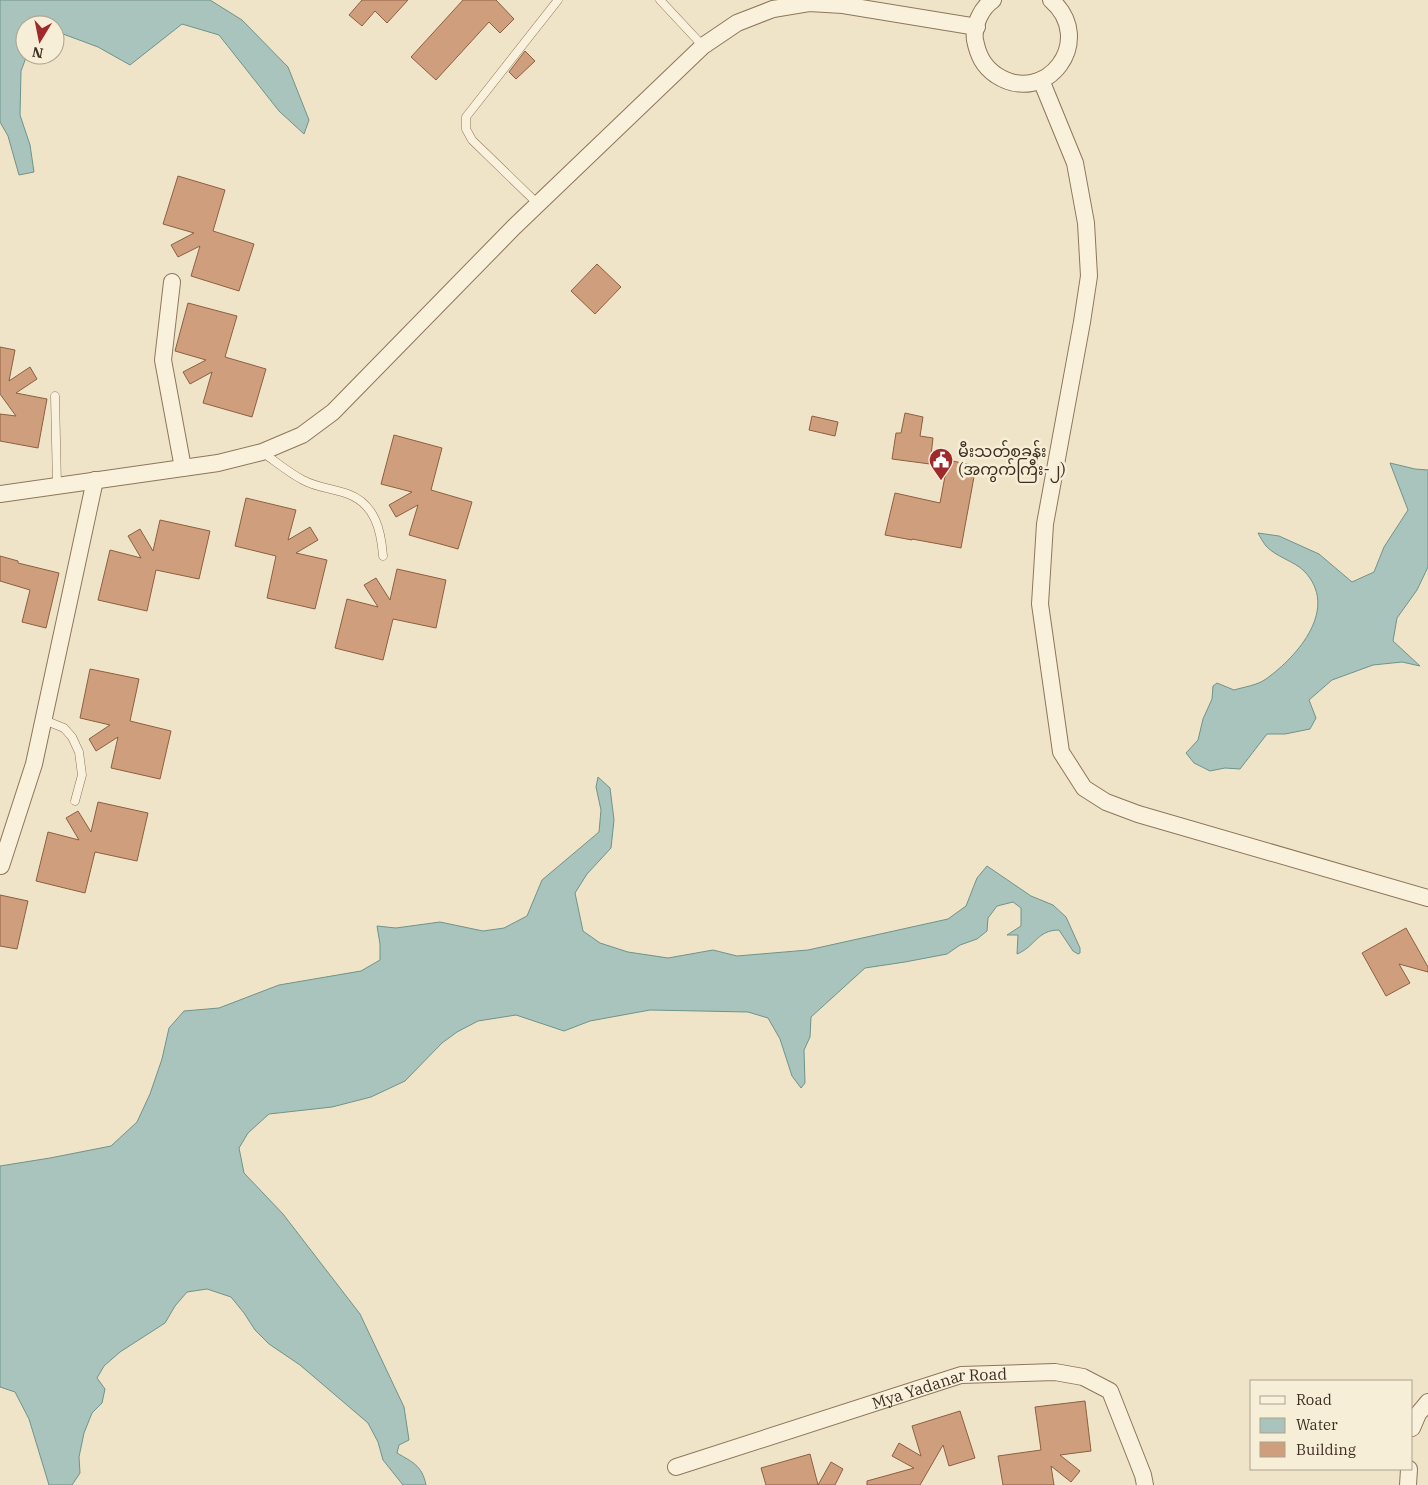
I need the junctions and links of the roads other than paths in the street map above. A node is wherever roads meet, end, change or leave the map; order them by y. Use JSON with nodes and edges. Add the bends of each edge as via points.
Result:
{"nodes":[{"id":1,"x":558,"y":0,"type":"edge"},
{"id":2,"x":660,"y":0,"type":"edge"},
{"id":3,"x":993,"y":0,"type":"edge"},
{"id":4,"x":1061,"y":3,"type":"edge"},
{"id":5,"x":977,"y":27,"type":"junction"},
{"id":6,"x":703,"y":46,"type":"junction"},
{"id":7,"x":1041,"y":80,"type":"junction"},
{"id":8,"x":538,"y":204,"type":"junction"},
{"id":9,"x":172,"y":282,"type":"dead end"},
{"id":10,"x":55,"y":396,"type":"dead end"},
{"id":11,"x":262,"y":452,"type":"junction"},
{"id":12,"x":183,"y":468,"type":"junction"},
{"id":13,"x":95,"y":480,"type":"junction"},
{"id":14,"x":57,"y":485,"type":"junction"},
{"id":15,"x":0,"y":494,"type":"edge"},
{"id":16,"x":383,"y":556,"type":"dead end"},
{"id":17,"x":44,"y":720,"type":"junction"},
{"id":18,"x":75,"y":801,"type":"dead end"},
{"id":19,"x":1,"y":866,"type":"edge"},
{"id":20,"x":1428,"y":898,"type":"edge"},
{"id":21,"x":1428,"y":1402,"type":"edge"},
{"id":22,"x":1413,"y":1426,"type":"edge"},
{"id":23,"x":676,"y":1467,"type":"dead end"},
{"id":24,"x":1409,"y":1470,"type":"edge"},
{"id":25,"x":1145,"y":1485,"type":"edge"},
{"id":26,"x":1408,"y":1485,"type":"edge"}],
"edges":[{"from":1,"to":8,"type":"lane","via":[[466,117],[466,129],[472,140]]},
{"from":2,"to":6,"type":"lane"},
{"from":3,"to":5,"type":"street","via":[[979,16]]},
{"from":4,"to":7,"type":"street","via":[[1070,30],[1068,52],[1057,69]]},
{"from":5,"to":6,"type":"street","via":[[843,5],[809,4],[773,9],[737,23]]},
{"from":5,"to":7,"type":"street","via":[[977,52],[987,68],[1006,82],[1025,84]]},
{"from":6,"to":8,"type":"street"},
{"from":7,"to":20,"type":"street","via":[[1074,163],[1086,223],[1089,276],[1045,524],[1041,586],[1040,604],[1061,752],[1084,788],[1106,802]]},
{"from":8,"to":11,"type":"street","via":[[333,412],[302,435]]},
{"from":9,"to":12,"type":"street","via":[[163,360]]},
{"from":10,"to":14,"type":"lane"},
{"from":11,"to":12,"type":"street"},
{"from":11,"to":16,"type":"lane","via":[[303,480],[348,494],[364,503],[375,517],[382,537]]},
{"from":12,"to":13,"type":"street"},
{"from":13,"to":14,"type":"street"},
{"from":13,"to":17,"type":"street"},
{"from":14,"to":15,"type":"street"},
{"from":17,"to":18,"type":"lane","via":[[64,728],[79,752],[82,775]]},
{"from":17,"to":19,"type":"street","via":[[34,764]]},
{"from":21,"to":22,"type":"street"},
{"from":23,"to":25,"type":"street","name":"Mya Yadanar Road","via":[[961,1375],[1055,1372],[1082,1377],[1110,1391]]},
{"from":24,"to":26,"type":"street"}]}
